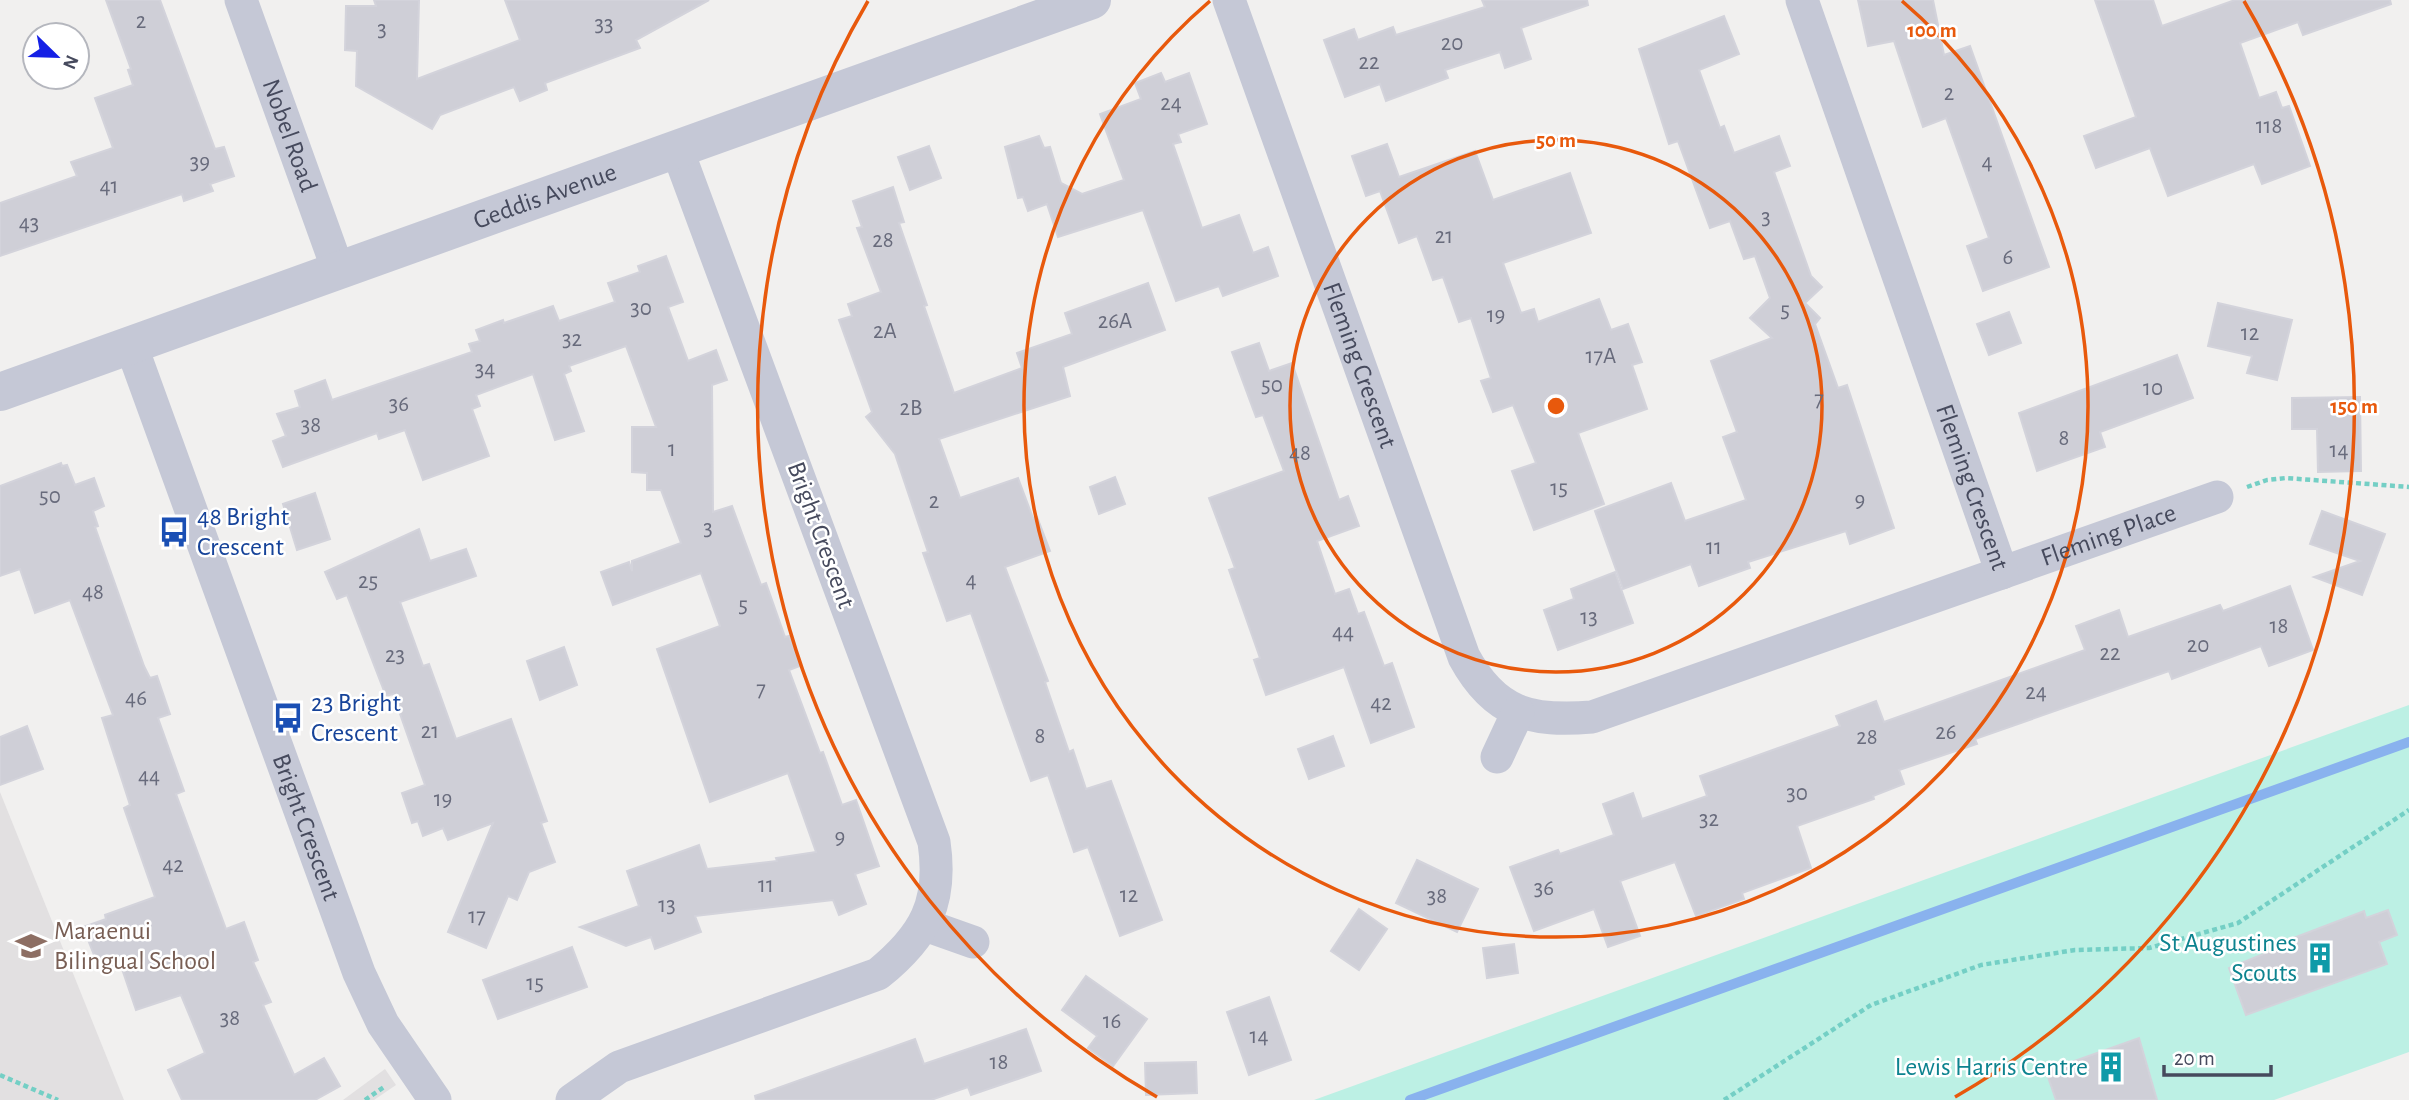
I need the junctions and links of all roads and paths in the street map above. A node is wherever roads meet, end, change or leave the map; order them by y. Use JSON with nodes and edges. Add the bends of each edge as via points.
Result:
{"nodes":[{"id":1,"x":241,"y":0,"type":"edge"},
{"id":2,"x":1092,"y":0,"type":"edge"},
{"id":3,"x":1229,"y":0,"type":"edge"},
{"id":4,"x":1802,"y":0,"type":"edge"},
{"id":5,"x":677,"y":149,"type":"junction"},
{"id":6,"x":338,"y":270,"type":"junction"},
{"id":7,"x":131,"y":345,"type":"junction"},
{"id":8,"x":0,"y":392,"type":"edge"},
{"id":9,"x":2409,"y":487,"type":"edge"},
{"id":10,"x":2217,"y":497,"type":"joint"},
{"id":11,"x":2002,"y":573,"type":"junction"},
{"id":12,"x":1518,"y":712,"type":"junction"},
{"id":13,"x":1497,"y":757,"type":"dead end"},
{"id":14,"x":2409,"y":810,"type":"edge"},
{"id":15,"x":925,"y":925,"type":"junction"},
{"id":16,"x":973,"y":943,"type":"dead end"},
{"id":17,"x":0,"y":1075,"type":"edge"},
{"id":18,"x":58,"y":1100,"type":"edge"},
{"id":19,"x":435,"y":1100,"type":"edge"},
{"id":20,"x":572,"y":1100,"type":"edge"},
{"id":21,"x":1724,"y":1100,"type":"edge"}],
"edges":[{"from":1,"to":6,"type":"street","name":"Nobel Road"},
{"from":2,"to":5,"type":"street","name":"Geddis Avenue"},
{"from":3,"to":12,"type":"street","name":"Fleming Crescent","via":[[1464,657],[1478,682],[1497,701]]},
{"from":4,"to":11,"type":"street","name":"Fleming Crescent"},
{"from":5,"to":6,"type":"street","name":"Geddis Avenue"},
{"from":5,"to":15,"type":"street","name":"Bright Crescent","via":[[934,842],[939,872]]},
{"from":6,"to":7,"type":"street","name":"Geddis Avenue"},
{"from":7,"to":8,"type":"street","name":"Geddis Avenue"},
{"from":7,"to":19,"type":"street","name":"Bright Crescent","via":[[359,973],[383,1024]]},
{"from":9,"to":10,"type":"path","via":[[2286,478]]},
{"from":10,"to":11,"type":"street","name":"Fleming Place"},
{"from":11,"to":12,"type":"street","name":"Fleming Crescent","via":[[1592,717],[1551,720]]},
{"from":12,"to":13,"type":"street"},
{"from":14,"to":21,"type":"path","via":[[2238,923],[2149,948],[2076,950],[1981,965],[1871,1005]]},
{"from":15,"to":16,"type":"street"},
{"from":15,"to":20,"type":"street","name":"Bright Crescent","via":[[906,951],[878,974],[630,1062]]},
{"from":17,"to":18,"type":"path"}]}
